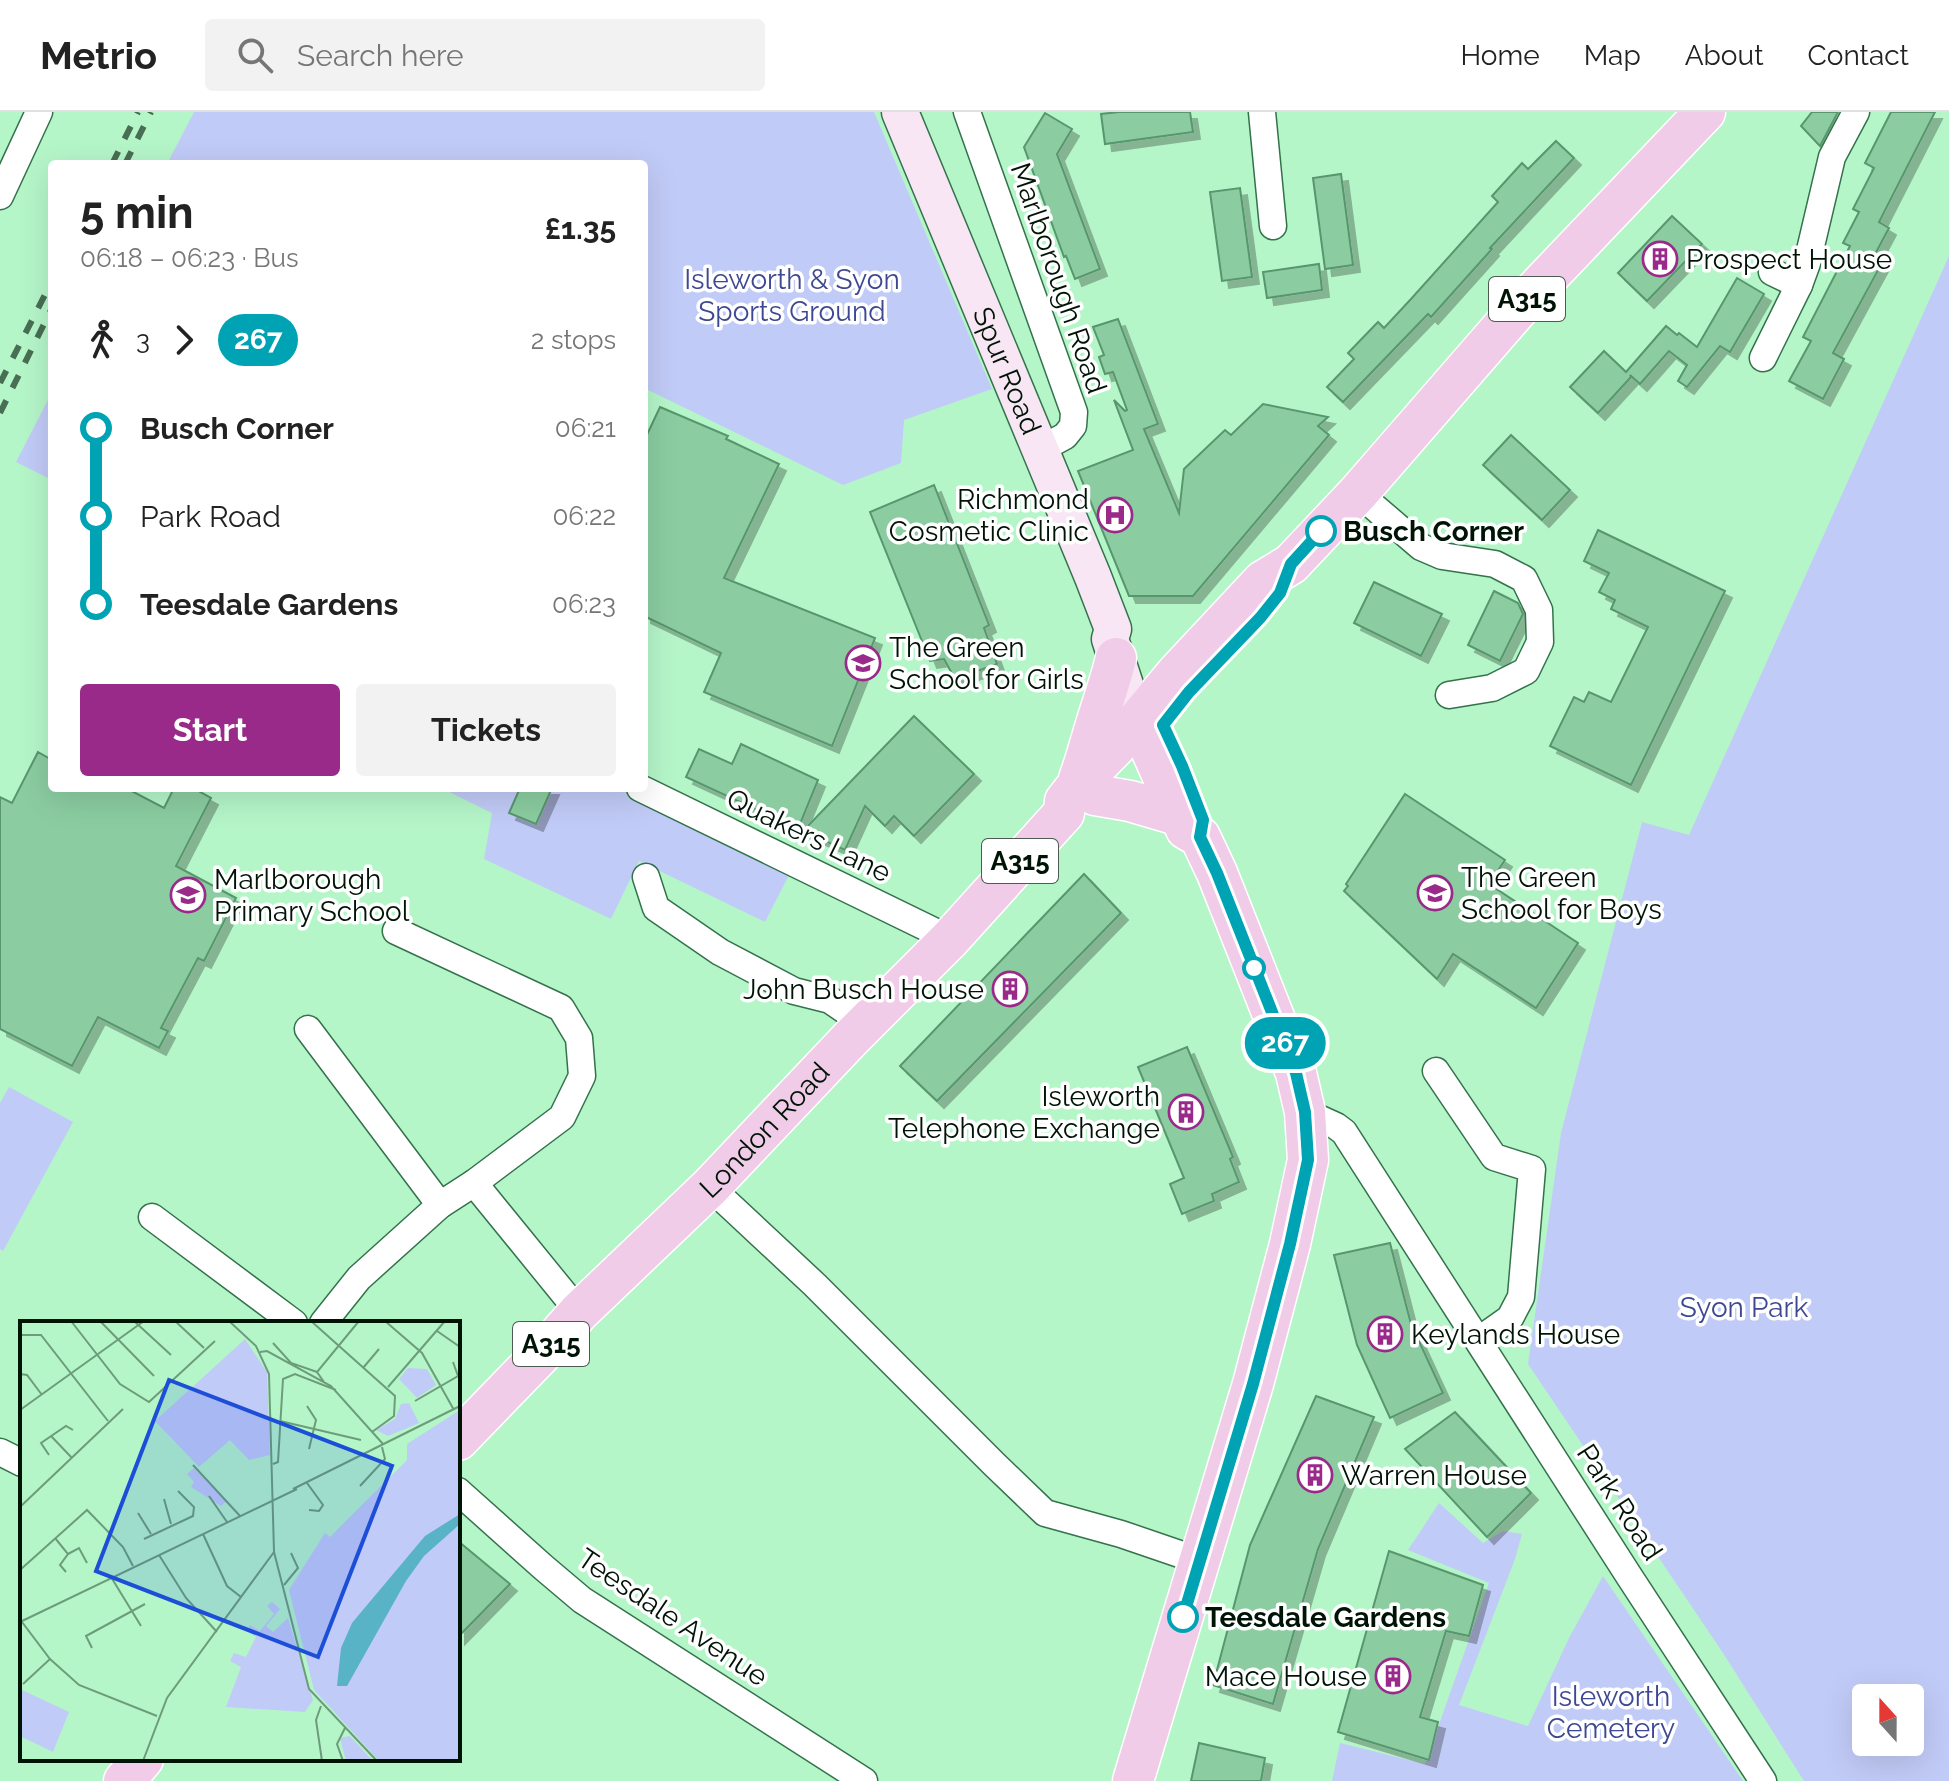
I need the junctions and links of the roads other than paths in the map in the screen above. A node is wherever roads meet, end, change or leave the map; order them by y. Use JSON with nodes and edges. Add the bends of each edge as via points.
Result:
{"nodes":[{"id":1,"x":39,"y":112,"type":"edge"},
{"id":2,"x":900,"y":112,"type":"edge"},
{"id":3,"x":967,"y":112,"type":"edge"},
{"id":4,"x":1262,"y":112,"type":"edge"},
{"id":5,"x":1856,"y":112,"type":"edge"},
{"id":6,"x":1699,"y":115,"type":"edge"},
{"id":7,"x":0,"y":196,"type":"edge"},
{"id":8,"x":1273,"y":226,"type":"dead end"},
{"id":9,"x":1772,"y":272,"type":"dead end"},
{"id":10,"x":1799,"y":285,"type":"junction"},
{"id":11,"x":1763,"y":358,"type":"dead end"},
{"id":12,"x":1039,"y":450,"type":"junction"},
{"id":13,"x":1358,"y":493,"type":"junction"},
{"id":14,"x":1114,"y":644,"type":"junction"},
{"id":15,"x":1449,"y":695,"type":"dead end"},
{"id":16,"x":1151,"y":722,"type":"junction"},
{"id":17,"x":648,"y":792,"type":"edge"},
{"id":18,"x":1079,"y":798,"type":"junction"},
{"id":19,"x":1191,"y":827,"type":"junction"},
{"id":20,"x":646,"y":877,"type":"dead end"},
{"id":21,"x":396,"y":931,"type":"dead end"},
{"id":22,"x":950,"y":939,"type":"junction"},
{"id":23,"x":865,"y":1024,"type":"junction"},
{"id":24,"x":308,"y":1029,"type":"dead end"},
{"id":25,"x":1436,"y":1071,"type":"dead end"},
{"id":26,"x":1305,"y":1112,"type":"junction"},
{"id":27,"x":474,"y":1183,"type":"junction"},
{"id":28,"x":710,"y":1187,"type":"junction"},
{"id":29,"x":440,"y":1205,"type":"junction"},
{"id":30,"x":152,"y":1217,"type":"dead end"},
{"id":31,"x":579,"y":1312,"type":"junction"},
{"id":32,"x":291,"y":1321,"type":"edge"},
{"id":33,"x":325,"y":1321,"type":"edge"},
{"id":34,"x":1479,"y":1340,"type":"junction"},
{"id":35,"x":460,"y":1438,"type":"edge"},
{"id":36,"x":0,"y":1452,"type":"edge"},
{"id":37,"x":20,"y":1462,"type":"edge"},
{"id":38,"x":460,"y":1493,"type":"edge"},
{"id":39,"x":1200,"y":1561,"type":"junction"},
{"id":40,"x":864,"y":1781,"type":"edge"},
{"id":41,"x":1133,"y":1781,"type":"edge"},
{"id":42,"x":1763,"y":1781,"type":"edge"}],
"edges":[{"from":1,"to":7,"type":"street"},
{"from":2,"to":12,"type":"main road","name":"Spur Road"},
{"from":3,"to":12,"type":"street","name":"Marlborough Road","via":[[1074,412],[1065,436]]},
{"from":4,"to":8,"type":"street"},
{"from":5,"to":10,"type":"street","via":[[1832,157]]},
{"from":6,"to":13,"type":"main road","name":"London Road","number":"A315","via":[[1525,301]]},
{"from":9,"to":10,"type":"street"},
{"from":10,"to":11,"type":"street"},
{"from":12,"to":14,"type":"main road","name":"Spur Road","via":[[1093,577]]},
{"from":13,"to":15,"type":"street","via":[[1421,547],[1442,556],[1495,564],[1524,579],[1539,610],[1540,642],[1526,671],[1492,688]]},
{"from":13,"to":16,"type":"main road","name":"London Road","number":"A315","via":[[1291,564],[1263,581],[1176,674]]},
{"from":14,"to":16,"type":"main road","name":"Spur Road"},
{"from":14,"to":18,"type":"main road"},
{"from":16,"to":18,"type":"main road","name":"London Road","number":"A315","via":[[1116,746]]},
{"from":16,"to":19,"type":"main road"},
{"from":17,"to":22,"type":"street","name":"Quakers Lane"},
{"from":18,"to":19,"type":"main road","via":[[1149,806]]},
{"from":18,"to":22,"type":"main road","name":"London Road","number":"A315"},
{"from":19,"to":26,"type":"main road","via":[[1217,873],[1287,1047]]},
{"from":20,"to":23,"type":"street","via":[[656,908],[720,952],[794,991],[830,1000]]},
{"from":21,"to":27,"type":"street","via":[[561,1008],[579,1038],[582,1076],[562,1117]]},
{"from":22,"to":23,"type":"main road","name":"London Road","number":"A315"},
{"from":23,"to":28,"type":"main road","name":"London Road","number":"A315"},
{"from":24,"to":29,"type":"street"},
{"from":25,"to":34,"type":"street","via":[[1494,1157],[1532,1169],[1521,1297],[1510,1318]]},
{"from":26,"to":34,"type":"street","name":"Park Road","via":[[1344,1132]]},
{"from":26,"to":39,"type":"main road","via":[[1308,1160],[1290,1244]]},
{"from":27,"to":29,"type":"street"},
{"from":27,"to":31,"type":"street"},
{"from":28,"to":31,"type":"main road","name":"London Road","number":"A315"},
{"from":28,"to":39,"type":"street","via":[[1045,1513]]},
{"from":29,"to":33,"type":"street","via":[[359,1278]]},
{"from":30,"to":32,"type":"street"},
{"from":31,"to":35,"type":"main road","name":"London Road","number":"A315"},
{"from":34,"to":42,"type":"street","name":"Park Road"},
{"from":36,"to":37,"type":"street"},
{"from":38,"to":40,"type":"street","name":"Teesdale Avenue","via":[[582,1600]]},
{"from":39,"to":41,"type":"main road"}]}
